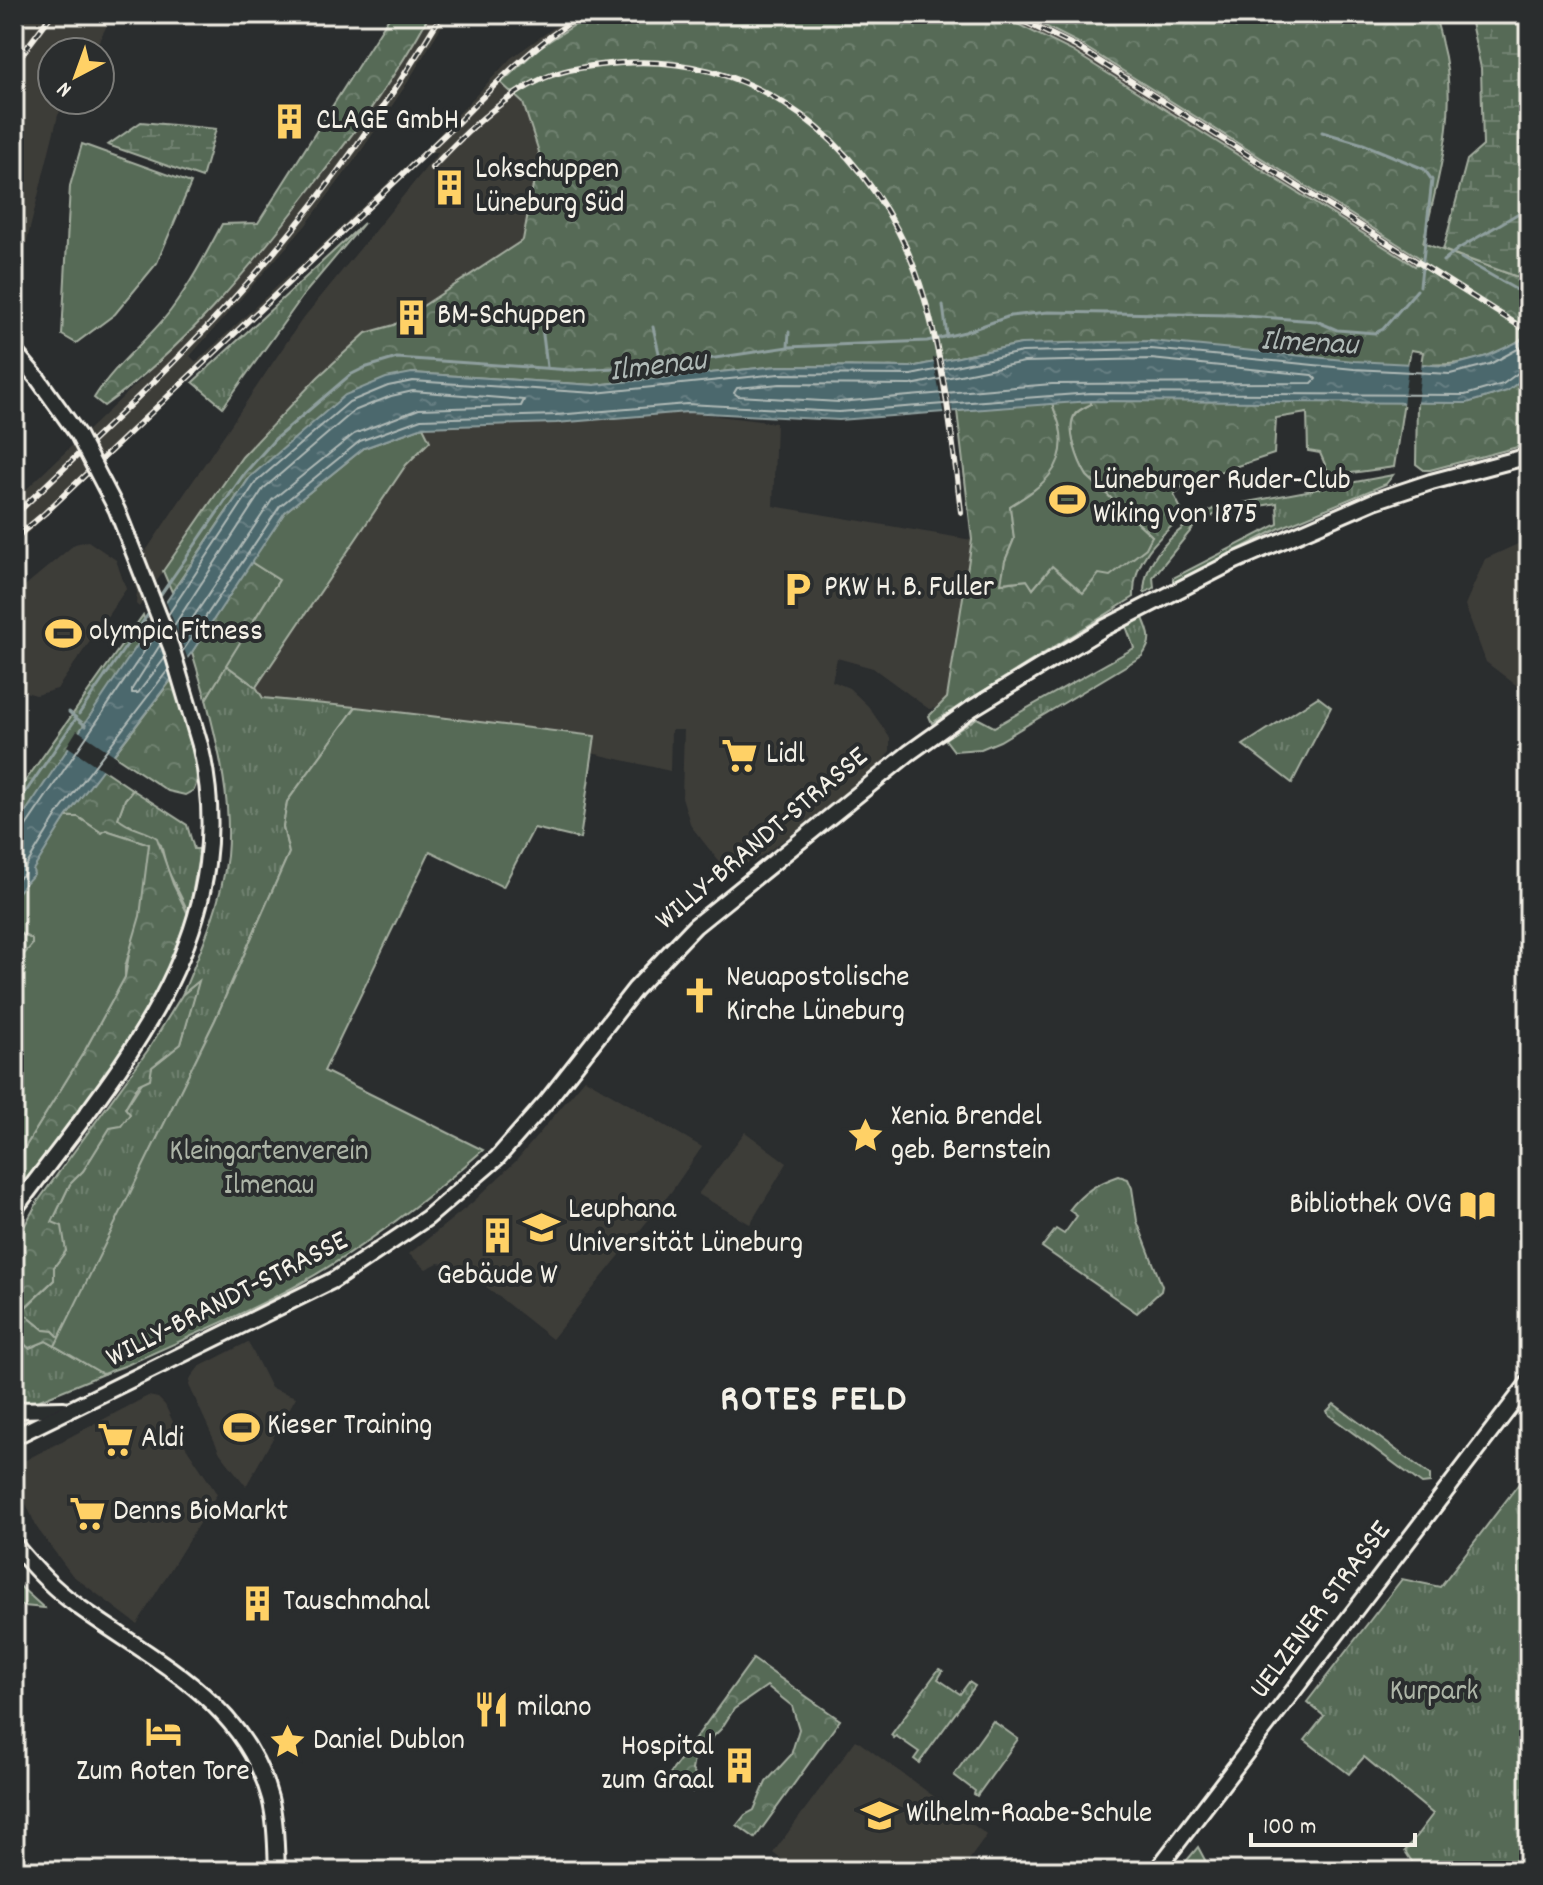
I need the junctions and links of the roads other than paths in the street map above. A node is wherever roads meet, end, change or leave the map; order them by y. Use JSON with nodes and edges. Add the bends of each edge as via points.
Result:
{"nodes":[{"id":1,"x":14,"y":351,"type":"edge"},
{"id":2,"x":1529,"y":456,"type":"edge"},
{"id":3,"x":14,"y":1210,"type":"edge"},
{"id":4,"x":1529,"y":1382,"type":"edge"},
{"id":5,"x":72,"y":1409,"type":"junction"},
{"id":6,"x":14,"y":1410,"type":"edge"},
{"id":7,"x":14,"y":1437,"type":"edge"},
{"id":8,"x":14,"y":1544,"type":"edge"},
{"id":9,"x":277,"y":1871,"type":"edge"},
{"id":10,"x":1156,"y":1871,"type":"edge"}],
"edges":[{"from":1,"to":3,"type":"main road","bridge":true,"via":[[78,435],[117,510],[171,647],[200,745],[210,838],[199,906],[177,972],[139,1041]]},
{"from":2,"to":5,"type":"main road","name":"WILLY-BRANDT-STRASSE","via":[[1374,501],[1235,561],[1104,628],[932,736],[686,934],[497,1158],[427,1218],[334,1280]]},
{"from":4,"to":10,"type":"main road","name":"UELZENER STRASSE"},
{"from":5,"to":6,"type":"main road","name":"WILLY-BRANDT-STRASSE"},
{"from":5,"to":7,"type":"main road","name":"WILLY-BRANDT-STRASSE"},
{"from":8,"to":9,"type":"main road","via":[[72,1602],[178,1673],[224,1714],[265,1784]]}]}
